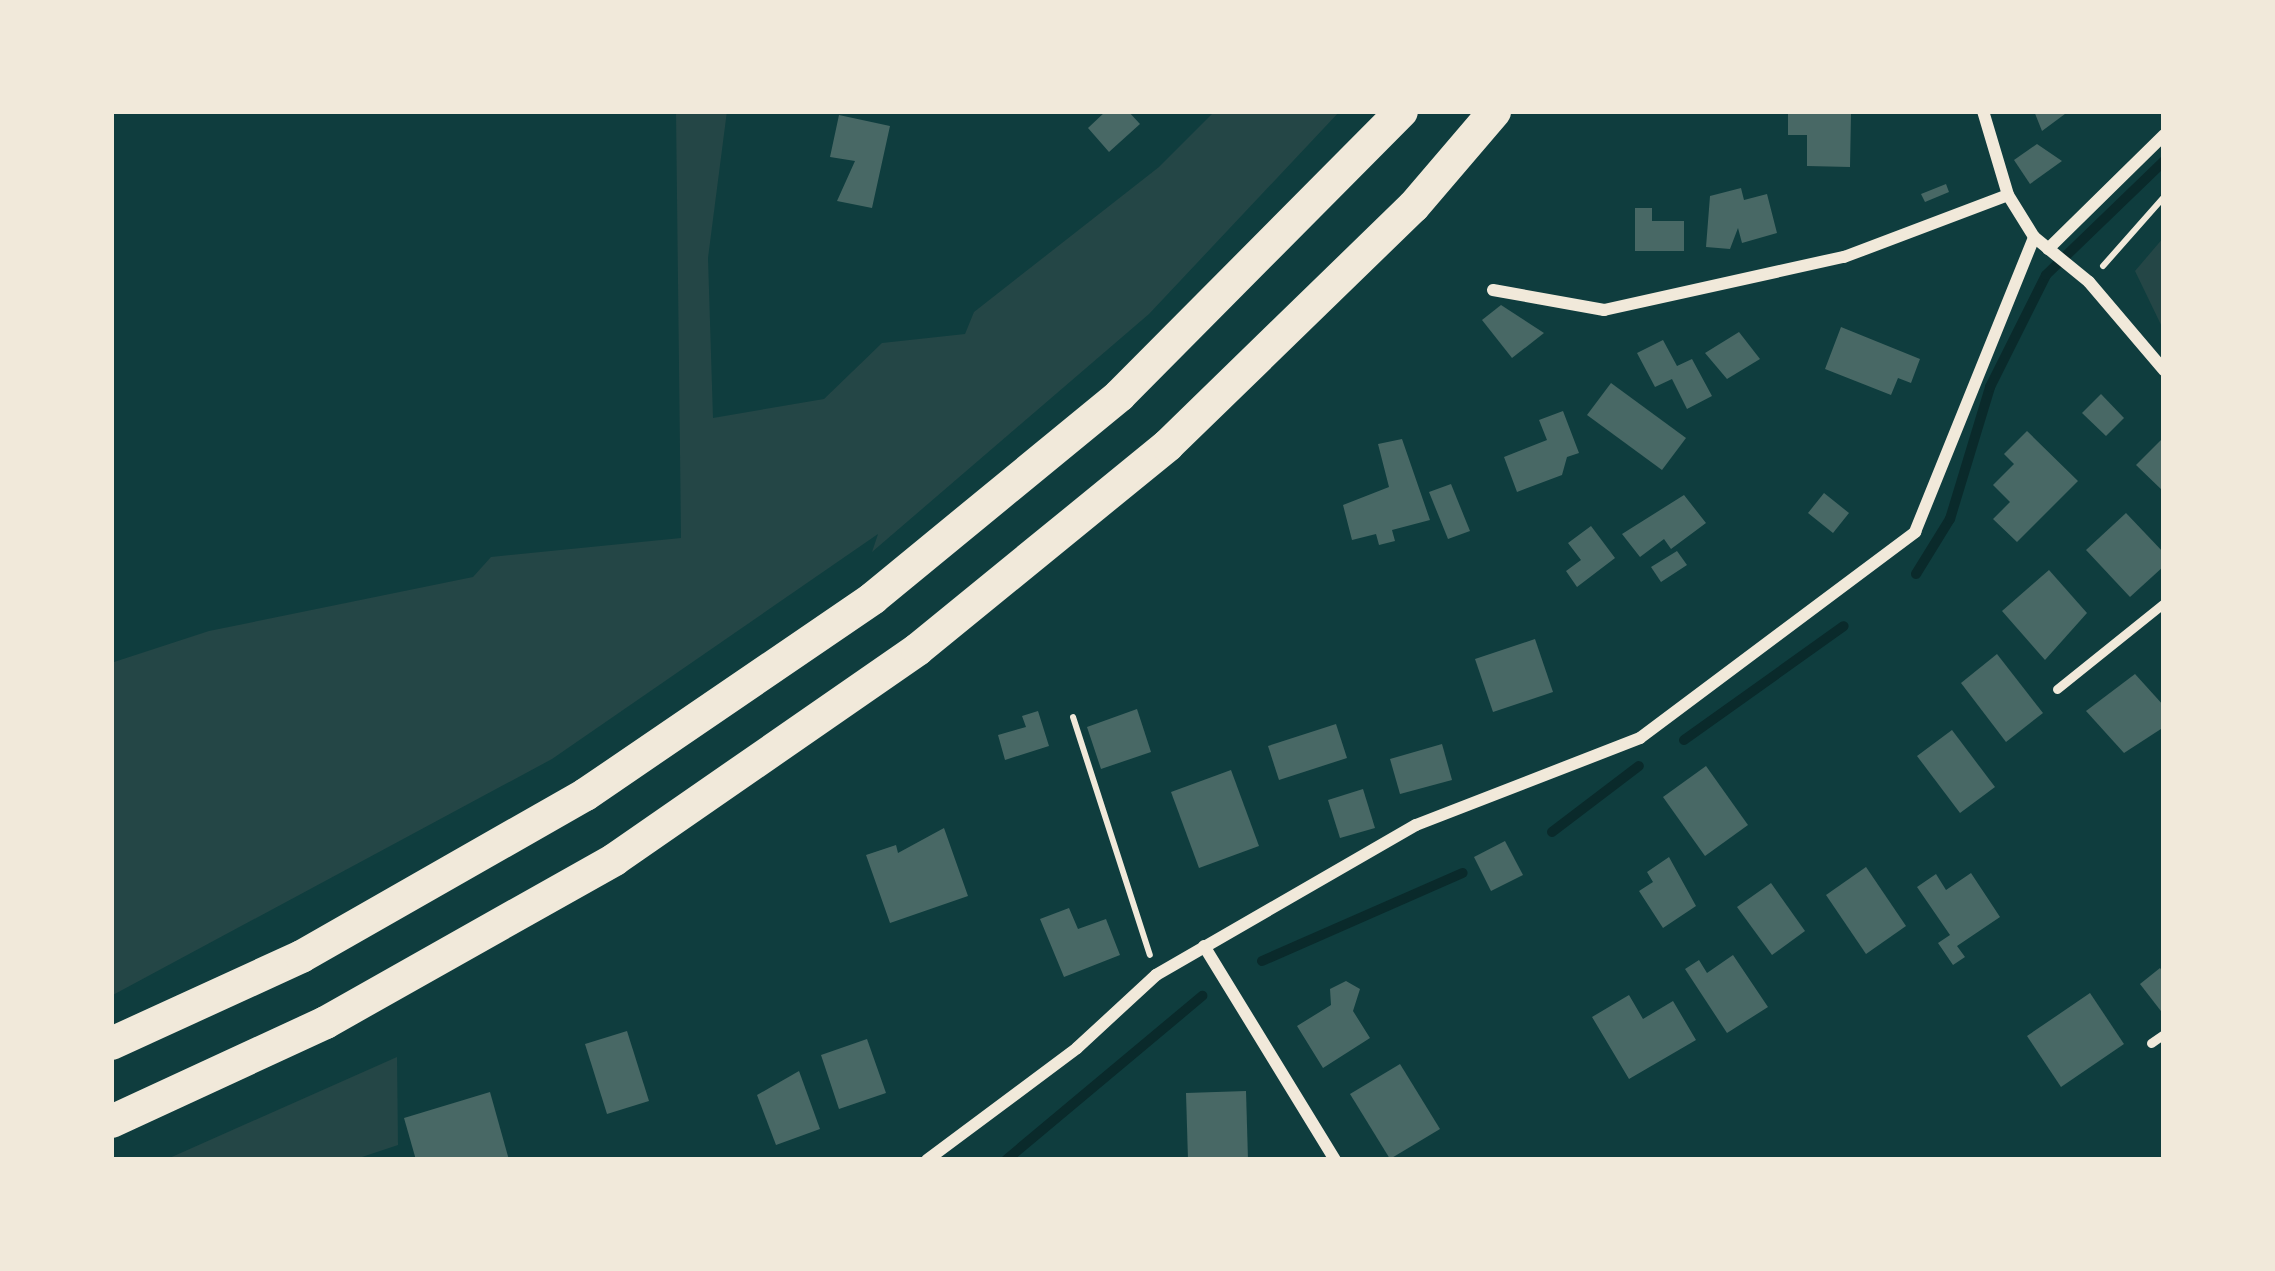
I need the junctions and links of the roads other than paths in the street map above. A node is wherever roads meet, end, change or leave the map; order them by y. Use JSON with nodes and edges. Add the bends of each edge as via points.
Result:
{"nodes":[{"id":1,"x":1400,"y":111,"type":"edge"},
{"id":2,"x":1495,"y":111,"type":"edge"},
{"id":3,"x":1983,"y":111,"type":"edge"},
{"id":4,"x":2164,"y":135,"type":"edge"},
{"id":5,"x":2008,"y":194,"type":"junction"},
{"id":6,"x":2034,"y":237,"type":"junction"},
{"id":7,"x":2052,"y":252,"type":"junction"},
{"id":8,"x":1493,"y":290,"type":"dead end"},
{"id":9,"x":2164,"y":370,"type":"edge"},
{"id":10,"x":2164,"y":603,"type":"edge"},
{"id":11,"x":2057,"y":688,"type":"dead end"},
{"id":12,"x":1204,"y":946,"type":"junction"},
{"id":13,"x":2164,"y":1034,"type":"edge"},
{"id":14,"x":111,"y":1043,"type":"edge"},
{"id":15,"x":2151,"y":1043,"type":"dead end"},
{"id":16,"x":111,"y":1121,"type":"edge"},
{"id":17,"x":927,"y":1160,"type":"edge"},
{"id":18,"x":1335,"y":1160,"type":"edge"}],
"edges":[{"from":1,"to":14,"type":"highway","via":[[1119,395],[872,598],[585,794],[301,956]]},
{"from":2,"to":16,"type":"highway","via":[[1413,206],[1167,446],[917,649],[614,860],[325,1022]]},
{"from":3,"to":5,"type":"street"},
{"from":4,"to":7,"type":"street"},
{"from":5,"to":6,"type":"street"},
{"from":5,"to":8,"type":"street","via":[[1844,257],[1604,310]]},
{"from":6,"to":7,"type":"street"},
{"from":6,"to":12,"type":"street","via":[[1915,532],[1640,738],[1416,825]]},
{"from":7,"to":9,"type":"street"},
{"from":10,"to":11,"type":"lane"},
{"from":12,"to":17,"type":"street","via":[[1156,975],[1078,1048]]},
{"from":12,"to":18,"type":"street"},
{"from":13,"to":15,"type":"lane"}]}
